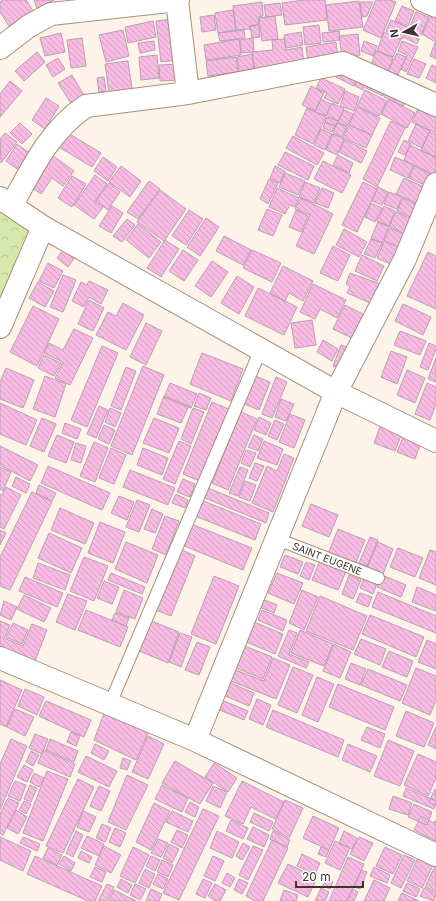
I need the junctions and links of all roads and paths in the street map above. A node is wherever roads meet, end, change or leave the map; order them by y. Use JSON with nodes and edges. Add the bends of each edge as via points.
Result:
{"nodes":[{"id":1,"x":178,"y":0,"type":"edge"},
{"id":2,"x":422,"y":0,"type":"edge"},
{"id":3,"x":436,"y":6,"type":"edge"},
{"id":4,"x":0,"y":48,"type":"edge"},
{"id":5,"x":188,"y":93,"type":"junction"},
{"id":6,"x":436,"y":105,"type":"edge"},
{"id":7,"x":436,"y":184,"type":"edge"},
{"id":8,"x":6,"y":201,"type":"edge"},
{"id":9,"x":43,"y":227,"type":"junction"},
{"id":10,"x":0,"y":327,"type":"edge"},
{"id":11,"x":261,"y":349,"type":"junction"},
{"id":12,"x":336,"y":392,"type":"junction"},
{"id":13,"x":436,"y":441,"type":"edge"},
{"id":14,"x":277,"y":539,"type":"junction"},
{"id":15,"x":378,"y":578,"type":"dead end"},
{"id":16,"x":0,"y":658,"type":"edge"},
{"id":17,"x":110,"y":704,"type":"junction"},
{"id":18,"x":194,"y":740,"type":"junction"},
{"id":19,"x":436,"y":855,"type":"edge"}],
"edges":[{"from":1,"to":4,"type":"street","via":[[51,14],[29,26]]},
{"from":1,"to":5,"type":"street"},
{"from":2,"to":3,"type":"street"},
{"from":5,"to":6,"type":"street","via":[[343,63]]},
{"from":5,"to":8,"type":"street","via":[[86,106],[73,114],[58,130]]},
{"from":7,"to":12,"type":"street","via":[[405,259]]},
{"from":8,"to":9,"type":"street"},
{"from":9,"to":10,"type":"street"},
{"from":9,"to":11,"type":"street"},
{"from":11,"to":12,"type":"street"},
{"from":11,"to":17,"type":"lane"},
{"from":12,"to":13,"type":"street"},
{"from":12,"to":14,"type":"street"},
{"from":14,"to":15,"type":"lane","name":"SAINT EUGENE"},
{"from":14,"to":18,"type":"street"},
{"from":16,"to":17,"type":"street"},
{"from":17,"to":18,"type":"street"},
{"from":18,"to":19,"type":"street"}]}
